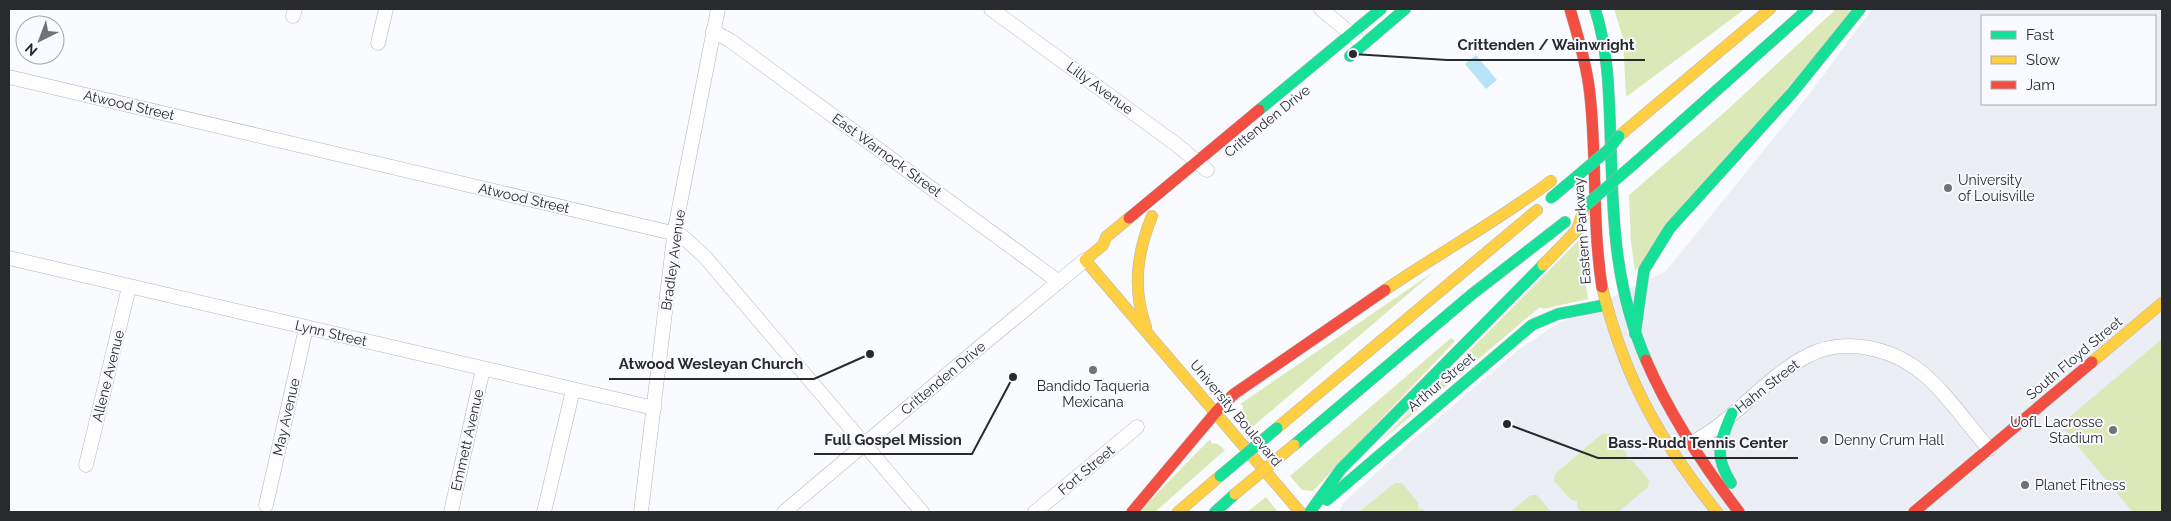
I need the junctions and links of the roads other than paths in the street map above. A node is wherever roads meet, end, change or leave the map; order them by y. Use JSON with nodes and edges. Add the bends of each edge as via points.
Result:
{"nodes":[{"id":1,"x":386,"y":9,"type":"edge"},
{"id":2,"x":718,"y":9,"type":"edge"},
{"id":3,"x":992,"y":9,"type":"edge"},
{"id":4,"x":1321,"y":9,"type":"edge"},
{"id":5,"x":1381,"y":9,"type":"edge"},
{"id":6,"x":1405,"y":9,"type":"edge"},
{"id":7,"x":1557,"y":9,"type":"edge"},
{"id":8,"x":1570,"y":9,"type":"edge"},
{"id":9,"x":1594,"y":9,"type":"edge"},
{"id":10,"x":1770,"y":9,"type":"edge"},
{"id":11,"x":1808,"y":9,"type":"edge"},
{"id":12,"x":1860,"y":9,"type":"edge"},
{"id":13,"x":713,"y":31,"type":"junction"},
{"id":14,"x":1352,"y":35,"type":"junction"},
{"id":15,"x":378,"y":43,"type":"dead end"},
{"id":16,"x":1364,"y":45,"type":"junction"},
{"id":17,"x":1581,"y":47,"type":"junction"},
{"id":18,"x":1338,"y":65,"type":"dead end"},
{"id":19,"x":9,"y":76,"type":"edge"},
{"id":20,"x":1619,"y":136,"type":"junction"},
{"id":21,"x":1579,"y":157,"type":"dead end"},
{"id":22,"x":1205,"y":168,"type":"junction"},
{"id":23,"x":1554,"y":178,"type":"dead end"},
{"id":24,"x":1585,"y":206,"type":"junction"},
{"id":25,"x":676,"y":233,"type":"junction"},
{"id":26,"x":1103,"y":245,"type":"junction"},
{"id":27,"x":9,"y":258,"type":"edge"},
{"id":28,"x":1086,"y":260,"type":"junction"},
{"id":29,"x":1059,"y":282,"type":"junction"},
{"id":30,"x":129,"y":287,"type":"junction"},
{"id":31,"x":2162,"y":303,"type":"edge"},
{"id":32,"x":1605,"y":305,"type":"junction"},
{"id":33,"x":306,"y":328,"type":"junction"},
{"id":34,"x":1148,"y":333,"type":"junction"},
{"id":35,"x":1613,"y":333,"type":"junction"},
{"id":36,"x":1635,"y":334,"type":"junction"},
{"id":37,"x":483,"y":369,"type":"junction"},
{"id":38,"x":573,"y":390,"type":"junction"},
{"id":39,"x":654,"y":408,"type":"junction"},
{"id":40,"x":1216,"y":412,"type":"junction"},
{"id":41,"x":1732,"y":413,"type":"junction"},
{"id":42,"x":1137,"y":427,"type":"dead end"},
{"id":43,"x":865,"y":444,"type":"junction"},
{"id":44,"x":1691,"y":444,"type":"junction"},
{"id":45,"x":1989,"y":449,"type":"junction"},
{"id":46,"x":86,"y":464,"type":"dead end"},
{"id":47,"x":266,"y":505,"type":"dead end"},
{"id":48,"x":451,"y":512,"type":"edge"},
{"id":49,"x":544,"y":512,"type":"edge"},
{"id":50,"x":641,"y":512,"type":"edge"},
{"id":51,"x":784,"y":512,"type":"edge"},
{"id":52,"x":922,"y":512,"type":"edge"},
{"id":53,"x":1035,"y":512,"type":"edge"},
{"id":54,"x":1132,"y":512,"type":"edge"},
{"id":55,"x":1178,"y":512,"type":"edge"},
{"id":56,"x":1215,"y":512,"type":"edge"},
{"id":57,"x":1300,"y":512,"type":"edge"},
{"id":58,"x":1312,"y":512,"type":"edge"},
{"id":59,"x":1716,"y":512,"type":"edge"},
{"id":60,"x":1739,"y":512,"type":"edge"},
{"id":61,"x":1747,"y":512,"type":"edge"},
{"id":62,"x":1914,"y":512,"type":"edge"}],
"edges":[{"from":1,"to":15,"type":"street"},
{"from":2,"to":13,"type":"street","name":"Bradley Avenue"},
{"from":3,"to":22,"type":"street","name":"Lilly Avenue"},
{"from":4,"to":14,"type":"street"},
{"from":5,"to":14,"type":"main road","name":"Crittenden Drive"},
{"from":6,"to":16,"type":"main road"},
{"from":7,"to":17,"type":"main road"},
{"from":8,"to":17,"type":"main road","name":"Eastern Parkway"},
{"from":9,"to":36,"type":"main road","via":[[1605,41],[1608,68],[1616,256],[1624,302]]},
{"from":10,"to":20,"type":"main road"},
{"from":11,"to":24,"type":"main road","bridge":true},
{"from":12,"to":36,"type":"main road","via":[[1753,138],[1662,239],[1644,270]]},
{"from":13,"to":25,"type":"street","name":"Bradley Avenue"},
{"from":13,"to":29,"type":"street","name":"East Warnock Street"},
{"from":14,"to":16,"type":"street"},
{"from":14,"to":22,"type":"main road","name":"Crittenden Drive","via":[[1313,65]]},
{"from":16,"to":18,"type":"main road"},
{"from":17,"to":32,"type":"main road","name":"Eastern Parkway","via":[[1590,95],[1596,250]]},
{"from":19,"to":25,"type":"street","name":"Atwood Street"},
{"from":20,"to":21,"type":"main road","via":[[1600,139]]},
{"from":20,"to":55,"type":"main road","bridge":true,"via":[[1608,150]]},
{"from":22,"to":26,"type":"main road","name":"Crittenden Drive","via":[[1106,237]]},
{"from":23,"to":40,"type":"main road","via":[[1518,206],[1432,257],[1234,394]]},
{"from":24,"to":56,"type":"main road","bridge":true,"via":[[1471,295]]},
{"from":24,"to":58,"type":"main road","via":[[1578,230],[1341,469]]},
{"from":25,"to":39,"type":"street","name":"Bradley Avenue"},
{"from":25,"to":43,"type":"street","name":"Atwood Street","via":[[705,257]]},
{"from":26,"to":28,"type":"main road","name":"Crittenden Drive"},
{"from":26,"to":34,"type":"main road","name":"Crittenden Drive","via":[[1113,246],[1155,214],[1139,249],[1137,264],[1139,310]]},
{"from":27,"to":30,"type":"street","name":"Lynn Street"},
{"from":28,"to":29,"type":"street","name":"Crittenden Drive"},
{"from":28,"to":34,"type":"main road","name":"University Boulevard"},
{"from":29,"to":43,"type":"street","name":"Crittenden Drive"},
{"from":30,"to":33,"type":"street","name":"Lynn Street"},
{"from":30,"to":46,"type":"street","name":"Allene Avenue"},
{"from":31,"to":45,"type":"main road","name":"South Floyd Street"},
{"from":32,"to":35,"type":"main road","name":"Eastern Parkway"},
{"from":32,"to":58,"type":"main road","name":"Arthur Street","via":[[1568,310],[1532,325]]},
{"from":33,"to":37,"type":"street","name":"Lynn Street"},
{"from":33,"to":47,"type":"street","name":"May Avenue"},
{"from":34,"to":40,"type":"main road","name":"University Boulevard"},
{"from":35,"to":44,"type":"main road","via":[[1638,371],[1658,411],[1682,440]]},
{"from":35,"to":59,"type":"main road","name":"Eastern Parkway","via":[[1647,414]]},
{"from":36,"to":44,"type":"main road"},
{"from":37,"to":38,"type":"street","name":"Lynn Street"},
{"from":37,"to":48,"type":"street","name":"Emmett Avenue"},
{"from":38,"to":39,"type":"street","name":"Lynn Street"},
{"from":38,"to":49,"type":"street"},
{"from":39,"to":50,"type":"street","name":"Bradley Avenue"},
{"from":40,"to":54,"type":"main road"},
{"from":40,"to":57,"type":"main road","name":"University Boulevard"},
{"from":41,"to":44,"type":"street","name":"Hahn Street"},
{"from":41,"to":45,"type":"street","name":"Hahn Street","via":[[1781,372],[1806,356],[1836,347],[1868,348],[1898,356],[1923,373]]},
{"from":41,"to":61,"type":"main road","via":[[1718,446],[1718,458]]},
{"from":42,"to":53,"type":"street","name":"Fort Street"},
{"from":43,"to":51,"type":"street","name":"Crittenden Drive"},
{"from":43,"to":52,"type":"street","name":"Atwood Street"},
{"from":44,"to":60,"type":"main road"},
{"from":45,"to":62,"type":"main road","name":"South Floyd Street"}]}
